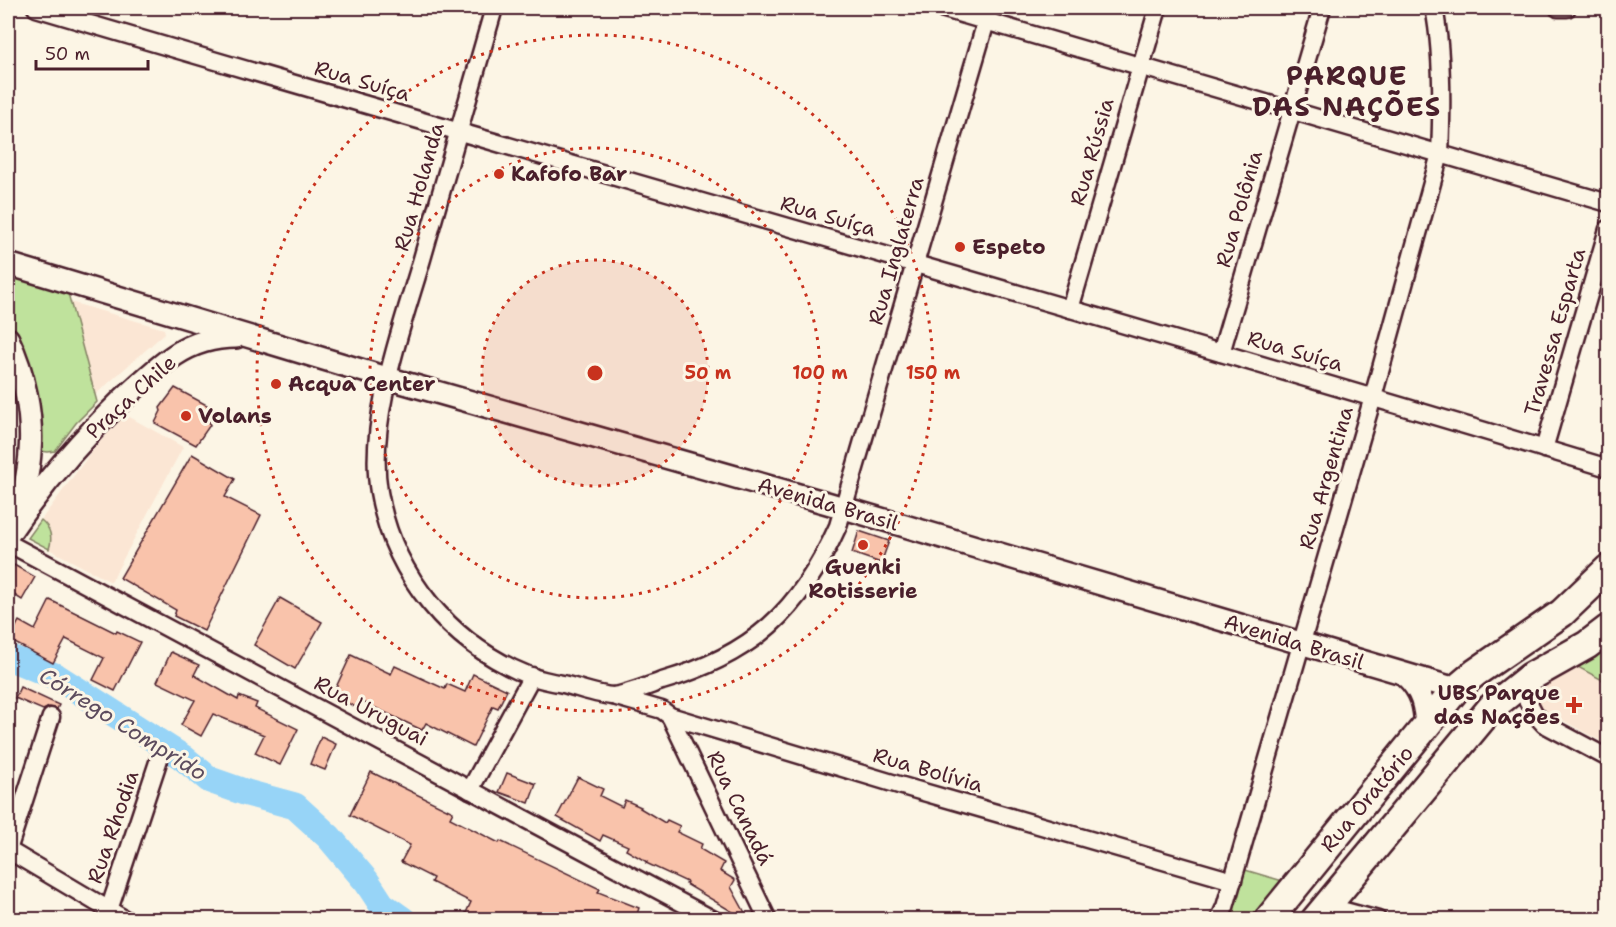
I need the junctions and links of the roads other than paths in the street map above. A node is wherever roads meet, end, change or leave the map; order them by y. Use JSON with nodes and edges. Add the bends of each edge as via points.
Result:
{"nodes":[{"id":1,"x":36,"y":8,"type":"edge"},
{"id":2,"x":494,"y":8,"type":"edge"},
{"id":3,"x":941,"y":8,"type":"edge"},
{"id":4,"x":1158,"y":8,"type":"edge"},
{"id":5,"x":1322,"y":8,"type":"edge"},
{"id":6,"x":1434,"y":8,"type":"edge"},
{"id":7,"x":1558,"y":8,"type":"edge"},
{"id":8,"x":1567,"y":8,"type":"edge"},
{"id":9,"x":989,"y":14,"type":"edge"},
{"id":10,"x":1140,"y":67,"type":"junction"},
{"id":11,"x":1291,"y":111,"type":"junction"},
{"id":12,"x":458,"y":133,"type":"junction"},
{"id":13,"x":1440,"y":154,"type":"junction"},
{"id":14,"x":1608,"y":203,"type":"edge"},
{"id":15,"x":1608,"y":229,"type":"edge"},
{"id":16,"x":8,"y":264,"type":"edge"},
{"id":17,"x":915,"y":264,"type":"junction"},
{"id":18,"x":1070,"y":309,"type":"junction"},
{"id":19,"x":175,"y":315,"type":"junction"},
{"id":20,"x":249,"y":336,"type":"junction"},
{"id":21,"x":8,"y":339,"type":"edge"},
{"id":22,"x":1221,"y":353,"type":"junction"},
{"id":23,"x":176,"y":355,"type":"junction"},
{"id":24,"x":387,"y":378,"type":"junction"},
{"id":25,"x":1373,"y":397,"type":"junction"},
{"id":26,"x":1544,"y":449,"type":"junction"},
{"id":27,"x":30,"y":450,"type":"junction"},
{"id":28,"x":64,"y":461,"type":"junction"},
{"id":29,"x":1608,"y":468,"type":"edge"},
{"id":30,"x":844,"y":508,"type":"junction"},
{"id":31,"x":12,"y":527,"type":"edge"},
{"id":32,"x":8,"y":543,"type":"edge"},
{"id":33,"x":1608,"y":569,"type":"edge"},
{"id":34,"x":1608,"y":629,"type":"edge"},
{"id":35,"x":1302,"y":644,"type":"junction"},
{"id":36,"x":532,"y":676,"type":"junction"},
{"id":37,"x":1406,"y":676,"type":"junction"},
{"id":38,"x":1519,"y":684,"type":"junction"},
{"id":39,"x":1456,"y":689,"type":"junction"},
{"id":40,"x":613,"y":696,"type":"junction"},
{"id":41,"x":670,"y":716,"type":"junction"},
{"id":42,"x":51,"y":717,"type":"dead end"},
{"id":43,"x":1426,"y":728,"type":"junction"},
{"id":44,"x":1608,"y":758,"type":"edge"},
{"id":45,"x":159,"y":759,"type":"dead end"},
{"id":46,"x":471,"y":790,"type":"junction"},
{"id":47,"x":8,"y":850,"type":"edge"},
{"id":48,"x":1233,"y":880,"type":"junction"},
{"id":49,"x":109,"y":910,"type":"junction"},
{"id":50,"x":1320,"y":913,"type":"edge"},
{"id":51,"x":126,"y":920,"type":"edge"},
{"id":52,"x":714,"y":920,"type":"edge"},
{"id":53,"x":768,"y":920,"type":"edge"},
{"id":54,"x":1220,"y":920,"type":"edge"},
{"id":55,"x":1268,"y":920,"type":"edge"},
{"id":56,"x":1378,"y":920,"type":"edge"}],
"edges":[{"from":1,"to":12,"type":"street","name":"Rua Suíça"},
{"from":2,"to":12,"type":"street","name":"Rua Holanda"},
{"from":3,"to":9,"type":"street"},
{"from":4,"to":10,"type":"street","name":"Rua Rússia"},
{"from":5,"to":11,"type":"street","name":"Rua Polônia"},
{"from":6,"to":13,"type":"street","name":"Rua Argentina"},
{"from":7,"to":8,"type":"street"},
{"from":9,"to":10,"type":"street"},
{"from":9,"to":17,"type":"street","name":"Rua Inglaterra"},
{"from":10,"to":11,"type":"street"},
{"from":10,"to":18,"type":"street","name":"Rua Rússia"},
{"from":11,"to":13,"type":"street"},
{"from":11,"to":22,"type":"street","name":"Rua Polônia"},
{"from":12,"to":17,"type":"street","name":"Rua Suíça"},
{"from":12,"to":24,"type":"street","name":"Rua Holanda"},
{"from":13,"to":14,"type":"street"},
{"from":13,"to":25,"type":"street","name":"Rua Argentina"},
{"from":15,"to":26,"type":"street","name":"Travessa Esparta"},
{"from":16,"to":19,"type":"street"},
{"from":17,"to":18,"type":"street","name":"Rua Suíça"},
{"from":17,"to":30,"type":"street","name":"Rua Inglaterra"},
{"from":18,"to":22,"type":"street","name":"Rua Suíça"},
{"from":19,"to":20,"type":"street"},
{"from":19,"to":23,"type":"street","via":[[182,330]]},
{"from":20,"to":23,"type":"street","name":"Praça Chile","via":[[209,340]]},
{"from":20,"to":24,"type":"street","name":"Avenida Brasil"},
{"from":21,"to":27,"type":"street","name":"Praça Chile","via":[[25,391]]},
{"from":22,"to":25,"type":"street","name":"Rua Suíça"},
{"from":23,"to":28,"type":"street","name":"Praça Chile","via":[[133,390]]},
{"from":24,"to":30,"type":"street","name":"Avenida Brasil"},
{"from":24,"to":36,"type":"street","name":"Rua Holanda","via":[[377,459],[378,487],[396,552],[418,588],[455,631],[499,661]]},
{"from":25,"to":26,"type":"street","name":"Rua Suíça"},
{"from":25,"to":35,"type":"street","name":"Rua Argentina"},
{"from":26,"to":29,"type":"street","name":"Rua Suíça"},
{"from":27,"to":28,"type":"street","via":[[42,459]]},
{"from":27,"to":31,"type":"street","name":"Praça Chile"},
{"from":28,"to":31,"type":"street","name":"Praça Chile"},
{"from":30,"to":35,"type":"street","name":"Avenida Brasil"},
{"from":30,"to":40,"type":"street","name":"Rua Inglaterra","via":[[812,578],[770,626],[715,663]]},
{"from":32,"to":46,"type":"street","name":"Rua Uruguai"},
{"from":33,"to":39,"type":"main road","name":"Rua Oratório","via":[[1562,613]]},
{"from":34,"to":38,"type":"main road","name":"Rua Oratório"},
{"from":35,"to":37,"type":"street","name":"Avenida Brasil"},
{"from":35,"to":48,"type":"street","name":"Rua Argentina"},
{"from":36,"to":40,"type":"street","name":"Rua Bolívia"},
{"from":36,"to":46,"type":"street"},
{"from":37,"to":39,"type":"street","name":"Avenida Brasil"},
{"from":37,"to":43,"type":"street","via":[[1420,694]]},
{"from":38,"to":44,"type":"street","via":[[1544,724]]},
{"from":38,"to":50,"type":"main road","name":"Rua Oratório","via":[[1484,717]]},
{"from":39,"to":43,"type":"main road","name":"Rua Oratório"},
{"from":40,"to":41,"type":"street","name":"Rua Bolívia","via":[[662,710]]},
{"from":41,"to":48,"type":"street","name":"Rua Bolívia"},
{"from":41,"to":53,"type":"street","name":"Rua Canadá"},
{"from":42,"to":47,"type":"street"},
{"from":43,"to":55,"type":"main road","name":"Rua Oratório"},
{"from":45,"to":49,"type":"street","name":"Rua Rhodia"},
{"from":46,"to":52,"type":"street","name":"Rua Uruguai"},
{"from":47,"to":49,"type":"street"},
{"from":48,"to":54,"type":"street","name":"Rua Argentina"},
{"from":49,"to":51,"type":"street"},
{"from":50,"to":56,"type":"street"}]}
